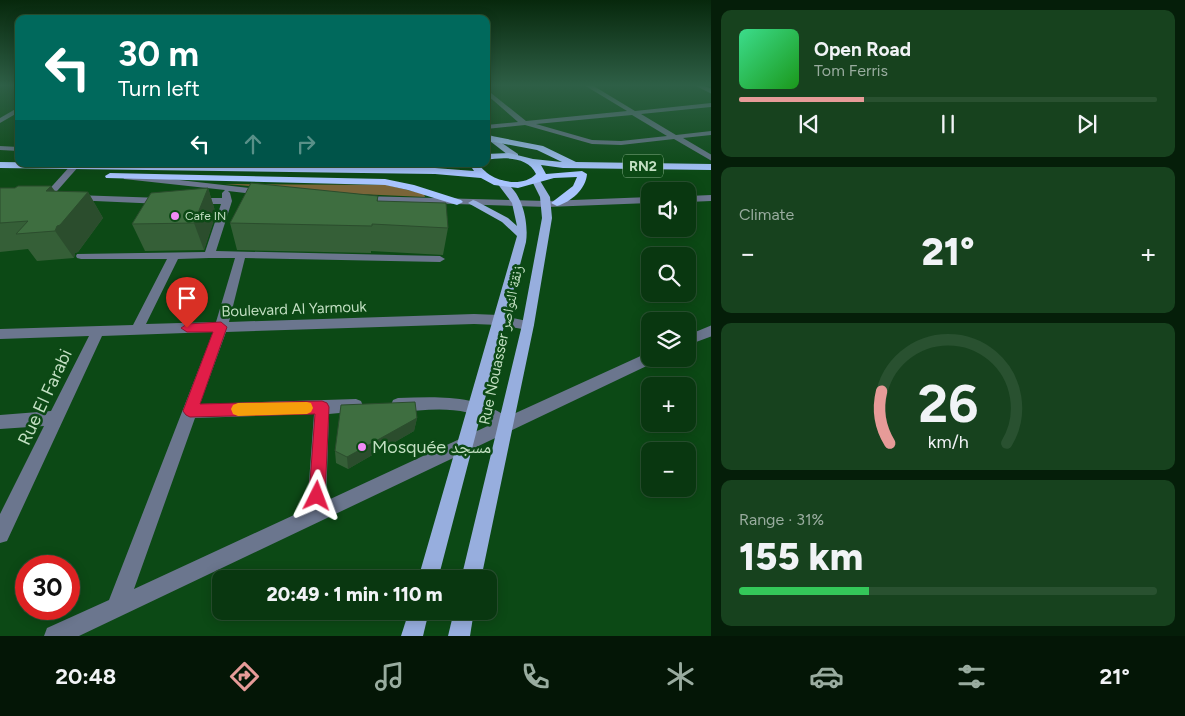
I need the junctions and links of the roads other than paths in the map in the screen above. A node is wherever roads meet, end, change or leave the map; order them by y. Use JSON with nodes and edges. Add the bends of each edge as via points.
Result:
{"nodes":[{"id":1,"x":514,"y":115,"type":"edge"},
{"id":2,"x":607,"y":115,"type":"edge"},
{"id":3,"x":639,"y":115,"type":"edge"},
{"id":4,"x":524,"y":123,"type":"junction"},
{"id":5,"x":490,"y":127,"type":"edge"},
{"id":6,"x":711,"y":133,"type":"edge"},
{"id":7,"x":676,"y":137,"type":"junction"},
{"id":8,"x":490,"y":138,"type":"edge"},
{"id":9,"x":490,"y":139,"type":"edge"},
{"id":10,"x":0,"y":148,"type":"edge"},
{"id":11,"x":15,"y":148,"type":"edge"},
{"id":12,"x":490,"y":156,"type":"edge"},
{"id":13,"x":515,"y":156,"type":"junction"},
{"id":14,"x":0,"y":157,"type":"edge"},
{"id":15,"x":15,"y":157,"type":"edge"},
{"id":16,"x":711,"y":159,"type":"edge"},
{"id":17,"x":528,"y":161,"type":"junction"},
{"id":18,"x":0,"y":165,"type":"edge"},
{"id":19,"x":15,"y":165,"type":"edge"},
{"id":20,"x":575,"y":165,"type":"junction"},
{"id":21,"x":74,"y":167,"type":"edge"},
{"id":22,"x":92,"y":167,"type":"edge"},
{"id":23,"x":161,"y":167,"type":"edge"},
{"id":24,"x":477,"y":167,"type":"edge"},
{"id":25,"x":711,"y":167,"type":"edge"},
{"id":26,"x":582,"y":174,"type":"junction"},
{"id":27,"x":482,"y":175,"type":"junction"},
{"id":28,"x":711,"y":175,"type":"edge"},
{"id":29,"x":126,"y":177,"type":"junction"},
{"id":30,"x":538,"y":179,"type":"junction"},
{"id":31,"x":501,"y":183,"type":"junction"},
{"id":32,"x":225,"y":189,"type":"junction"},
{"id":33,"x":273,"y":193,"type":"edge"},
{"id":34,"x":351,"y":198,"type":"edge"},
{"id":35,"x":711,"y":198,"type":"edge"},
{"id":36,"x":696,"y":199,"type":"edge"},
{"id":37,"x":641,"y":200,"type":"edge"},
{"id":38,"x":184,"y":201,"type":"edge"},
{"id":39,"x":227,"y":201,"type":"junction"},
{"id":40,"x":170,"y":202,"type":"edge"},
{"id":41,"x":458,"y":202,"type":"junction"},
{"id":42,"x":473,"y":203,"type":"junction"},
{"id":43,"x":518,"y":204,"type":"junction"},
{"id":44,"x":552,"y":204,"type":"junction"},
{"id":45,"x":522,"y":235,"type":"junction"},
{"id":46,"x":241,"y":254,"type":"junction"},
{"id":47,"x":209,"y":255,"type":"junction"},
{"id":48,"x":81,"y":256,"type":"dead end"},
{"id":49,"x":174,"y":256,"type":"junction"},
{"id":50,"x":440,"y":259,"type":"dead end"},
{"id":51,"x":499,"y":320,"type":"junction"},
{"id":52,"x":528,"y":325,"type":"junction"},
{"id":53,"x":221,"y":327,"type":"junction"},
{"id":54,"x":98,"y":330,"type":"junction"},
{"id":55,"x":137,"y":330,"type":"junction"},
{"id":56,"x":711,"y":330,"type":"edge"},
{"id":57,"x":0,"y":334,"type":"edge"},
{"id":58,"x":696,"y":337,"type":"edge"},
{"id":59,"x":641,"y":362,"type":"edge"},
{"id":60,"x":322,"y":407,"type":"junction"},
{"id":61,"x":475,"y":407,"type":"junction"},
{"id":62,"x":190,"y":411,"type":"junction"},
{"id":63,"x":57,"y":418,"type":"junction"},
{"id":64,"x":0,"y":422,"type":"edge"},
{"id":65,"x":505,"y":426,"type":"junction"},
{"id":66,"x":464,"y":446,"type":"junction"},
{"id":67,"x":316,"y":514,"type":"junction"},
{"id":68,"x":0,"y":534,"type":"edge"},
{"id":69,"x":430,"y":570,"type":"edge"},
{"id":70,"x":473,"y":570,"type":"edge"},
{"id":71,"x":117,"y":607,"type":"junction"},
{"id":72,"x":416,"y":620,"type":"edge"},
{"id":73,"x":462,"y":620,"type":"edge"},
{"id":74,"x":55,"y":636,"type":"edge"},
{"id":75,"x":412,"y":636,"type":"edge"},
{"id":76,"x":459,"y":636,"type":"edge"}],
"edges":[{"from":1,"to":4,"type":"street"},
{"from":2,"to":4,"type":"street"},
{"from":3,"to":7,"type":"street"},
{"from":4,"to":5,"type":"street"},
{"from":4,"to":7,"type":"street","via":[[592,142],[620,143]]},
{"from":6,"to":7,"type":"street"},
{"from":7,"to":16,"type":"street"},
{"from":8,"to":20,"type":"highway","via":[[540,148]]},
{"from":9,"to":13,"type":"main road"},
{"from":10,"to":11,"type":"street"},
{"from":12,"to":13,"type":"highway","number":"RN2"},
{"from":13,"to":17,"type":"highway","number":"RN2"},
{"from":14,"to":15,"type":"highway"},
{"from":17,"to":20,"type":"highway","number":"RN2"},
{"from":17,"to":30,"type":"highway","via":[[540,171]]},
{"from":18,"to":19,"type":"highway","number":"RN2"},
{"from":20,"to":25,"type":"highway","number":"RN2"},
{"from":21,"to":40,"type":"street","via":[[51,197]]},
{"from":22,"to":29,"type":"highway","via":[[96,174]]},
{"from":23,"to":27,"type":"highway","number":"RN2","via":[[435,171]]},
{"from":24,"to":27,"type":"highway"},
{"from":26,"to":28,"type":"highway","number":"RN2"},
{"from":26,"to":30,"type":"highway","number":"RN2"},
{"from":26,"to":44,"type":"highway","via":[[576,190]]},
{"from":27,"to":31,"type":"highway","number":"RN2"},
{"from":29,"to":32,"type":"street"},
{"from":29,"to":41,"type":"highway","via":[[384,182]]},
{"from":30,"to":31,"type":"highway","number":"RN2","via":[[517,185]]},
{"from":30,"to":44,"type":"main road","name":"Rue Nouasser زنقة النواصر"},
{"from":31,"to":43,"type":"main road"},
{"from":32,"to":33,"type":"street"},
{"from":32,"to":39,"type":"street"},
{"from":34,"to":41,"type":"street"},
{"from":35,"to":36,"type":"street"},
{"from":37,"to":44,"type":"street"},
{"from":38,"to":39,"type":"street"},
{"from":39,"to":47,"type":"street"},
{"from":41,"to":42,"type":"street"},
{"from":42,"to":43,"type":"street"},
{"from":42,"to":45,"type":"main road","via":[[505,220]]},
{"from":43,"to":44,"type":"street"},
{"from":43,"to":45,"type":"main road","via":[[522,211]]},
{"from":44,"to":52,"type":"main road","name":"Rue Nouasser زنقة النواصر"},
{"from":45,"to":51,"type":"main road"},
{"from":46,"to":47,"type":"street"},
{"from":46,"to":50,"type":"street"},
{"from":46,"to":53,"type":"street"},
{"from":47,"to":49,"type":"street"},
{"from":48,"to":49,"type":"street"},
{"from":49,"to":55,"type":"street"},
{"from":51,"to":52,"type":"street","name":"Boulevard Al Yarmouk"},
{"from":51,"to":53,"type":"street","name":"Boulevard Al Yarmouk"},
{"from":51,"to":61,"type":"main road"},
{"from":52,"to":65,"type":"main road","name":"Rue Nouasser زنقة النواصر"},
{"from":53,"to":55,"type":"street","name":"Boulevard Al Yarmouk"},
{"from":53,"to":62,"type":"street"},
{"from":54,"to":55,"type":"street","name":"Boulevard Al Yarmouk"},
{"from":54,"to":57,"type":"street","name":"Boulevard Al Yarmouk"},
{"from":54,"to":63,"type":"street","name":"Rue El Farabi"},
{"from":56,"to":58,"type":"street"},
{"from":59,"to":65,"type":"street"},
{"from":60,"to":61,"type":"street","via":[[440,404]]},
{"from":60,"to":62,"type":"street"},
{"from":60,"to":67,"type":"street"},
{"from":61,"to":65,"type":"street","via":[[486,411]]},
{"from":61,"to":66,"type":"main road"},
{"from":62,"to":71,"type":"street"},
{"from":63,"to":64,"type":"street"},
{"from":63,"to":68,"type":"street","name":"Rue El Farabi"},
{"from":65,"to":66,"type":"street"},
{"from":65,"to":70,"type":"main road","name":"Rue Nouasser زنقة النواصر"},
{"from":66,"to":67,"type":"street"},
{"from":66,"to":69,"type":"main road"},
{"from":67,"to":71,"type":"street"},
{"from":71,"to":74,"type":"street"},
{"from":72,"to":75,"type":"main road"},
{"from":73,"to":76,"type":"main road"}]}
